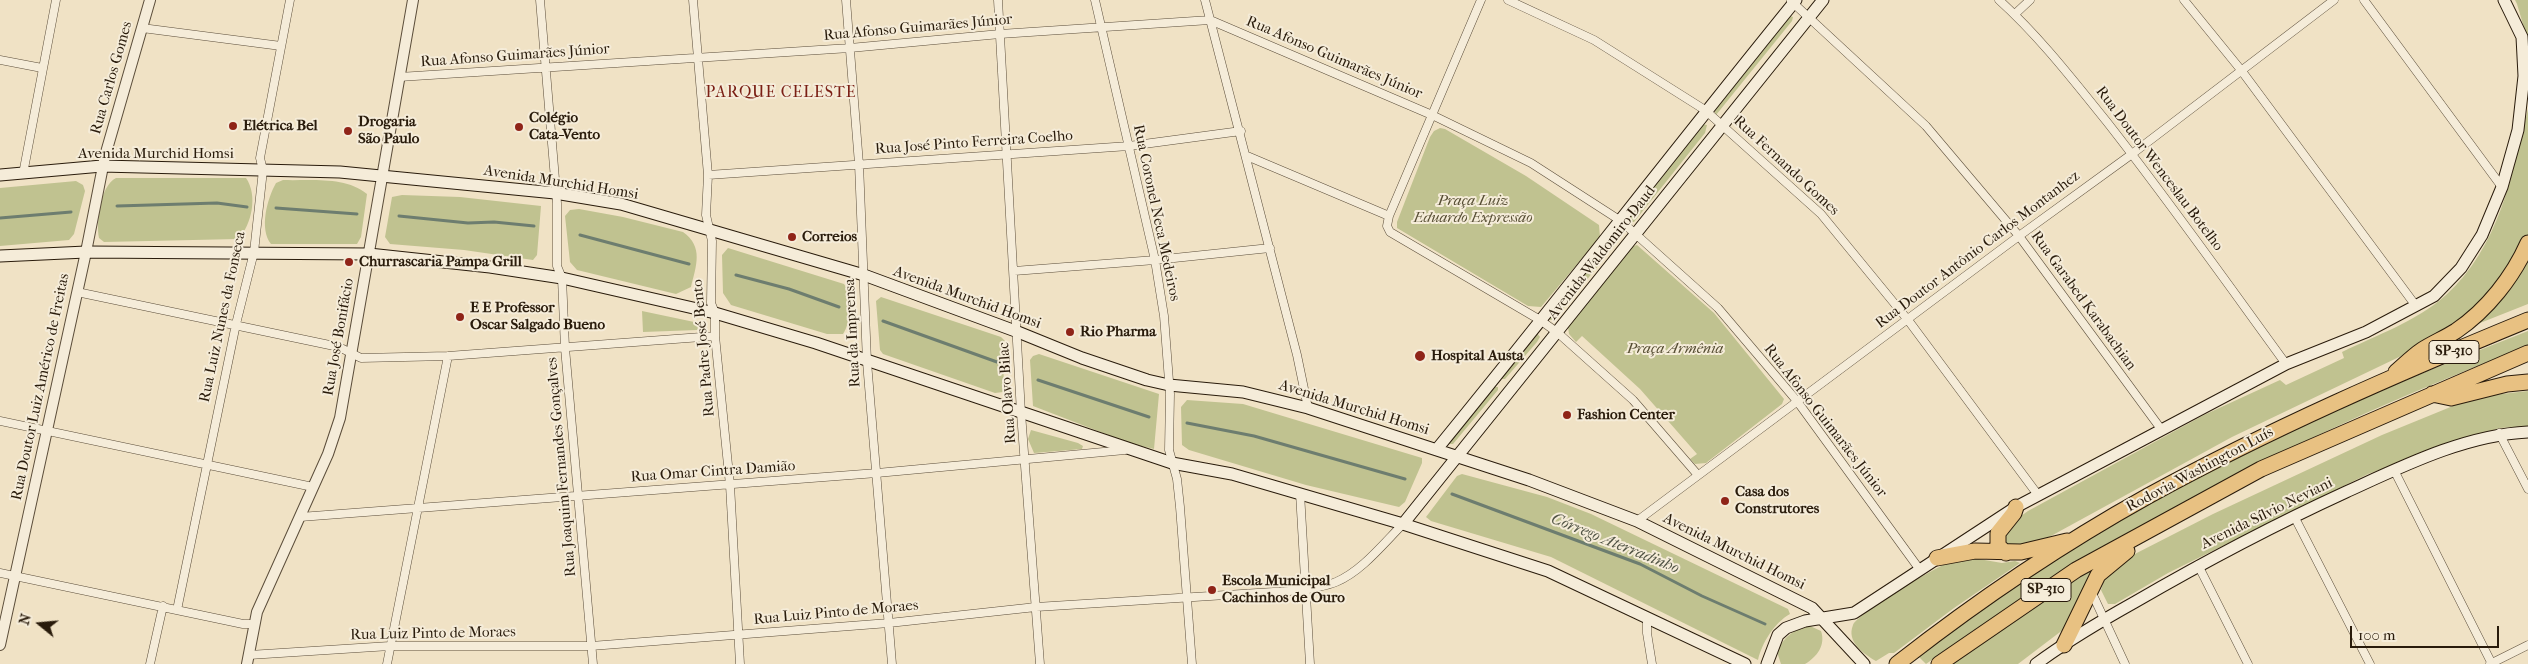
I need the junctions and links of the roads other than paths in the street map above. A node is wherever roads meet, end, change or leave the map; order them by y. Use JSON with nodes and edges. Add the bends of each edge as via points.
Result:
{"nodes":[{"id":1,"x":56,"y":0,"type":"edge"},
{"id":2,"x":150,"y":0,"type":"edge"},
{"id":3,"x":290,"y":0,"type":"edge"},
{"id":4,"x":413,"y":0,"type":"edge"},
{"id":5,"x":540,"y":0,"type":"edge"},
{"id":6,"x":693,"y":0,"type":"edge"},
{"id":7,"x":846,"y":0,"type":"edge"},
{"id":8,"x":998,"y":0,"type":"edge"},
{"id":9,"x":1095,"y":0,"type":"edge"},
{"id":10,"x":1205,"y":0,"type":"edge"},
{"id":11,"x":1481,"y":0,"type":"edge"},
{"id":12,"x":1508,"y":0,"type":"edge"},
{"id":13,"x":1823,"y":0,"type":"edge"},
{"id":14,"x":1999,"y":0,"type":"edge"},
{"id":15,"x":2030,"y":0,"type":"edge"},
{"id":16,"x":2184,"y":0,"type":"edge"},
{"id":17,"x":2334,"y":0,"type":"edge"},
{"id":18,"x":2364,"y":0,"type":"edge"},
{"id":19,"x":2504,"y":0,"type":"edge"},
{"id":20,"x":1793,"y":1,"type":"edge"},
{"id":21,"x":2015,"y":14,"type":"junction"},
{"id":22,"x":1810,"y":16,"type":"junction"},
{"id":23,"x":1210,"y":20,"type":"junction"},
{"id":24,"x":142,"y":28,"type":"junction"},
{"id":25,"x":1102,"y":28,"type":"junction"},
{"id":26,"x":1000,"y":34,"type":"junction"},
{"id":27,"x":281,"y":46,"type":"junction"},
{"id":28,"x":850,"y":48,"type":"junction"},
{"id":29,"x":698,"y":57,"type":"junction"},
{"id":30,"x":0,"y":60,"type":"edge"},
{"id":31,"x":42,"y":68,"type":"junction"},
{"id":32,"x":546,"y":68,"type":"junction"},
{"id":33,"x":2241,"y":70,"type":"junction"},
{"id":34,"x":399,"y":77,"type":"junction"},
{"id":35,"x":1705,"y":110,"type":"junction"},
{"id":36,"x":1432,"y":114,"type":"junction"},
{"id":37,"x":1722,"y":124,"type":"junction"},
{"id":38,"x":1241,"y":131,"type":"junction"},
{"id":39,"x":1129,"y":146,"type":"junction"},
{"id":40,"x":1008,"y":154,"type":"junction"},
{"id":41,"x":2132,"y":154,"type":"junction"},
{"id":42,"x":1247,"y":156,"type":"junction"},
{"id":43,"x":859,"y":164,"type":"junction"},
{"id":44,"x":102,"y":166,"type":"junction"},
{"id":45,"x":263,"y":170,"type":"junction"},
{"id":46,"x":23,"y":174,"type":"junction"},
{"id":47,"x":0,"y":175,"type":"edge"},
{"id":48,"x":708,"y":175,"type":"junction"},
{"id":49,"x":382,"y":177,"type":"junction"},
{"id":50,"x":2502,"y":187,"type":"junction"},
{"id":51,"x":555,"y":194,"type":"junction"},
{"id":52,"x":1389,"y":216,"type":"junction"},
{"id":53,"x":1621,"y":221,"type":"junction"},
{"id":54,"x":710,"y":228,"type":"junction"},
{"id":55,"x":1636,"y":234,"type":"junction"},
{"id":56,"x":2019,"y":236,"type":"junction"},
{"id":57,"x":2528,"y":243,"type":"edge"},
{"id":58,"x":1270,"y":248,"type":"junction"},
{"id":59,"x":86,"y":252,"type":"junction"},
{"id":60,"x":254,"y":252,"type":"junction"},
{"id":61,"x":369,"y":254,"type":"junction"},
{"id":62,"x":0,"y":256,"type":"edge"},
{"id":63,"x":1155,"y":260,"type":"junction"},
{"id":64,"x":1014,"y":272,"type":"junction"},
{"id":65,"x":864,"y":275,"type":"junction"},
{"id":66,"x":562,"y":278,"type":"junction"},
{"id":67,"x":77,"y":292,"type":"junction"},
{"id":68,"x":2416,"y":306,"type":"junction"},
{"id":69,"x":715,"y":313,"type":"junction"},
{"id":70,"x":1540,"y":320,"type":"junction"},
{"id":71,"x":1908,"y":320,"type":"junction"},
{"id":72,"x":2528,"y":320,"type":"edge"},
{"id":73,"x":236,"y":324,"type":"junction"},
{"id":74,"x":1018,"y":332,"type":"junction"},
{"id":75,"x":1558,"y":333,"type":"junction"},
{"id":76,"x":715,"y":336,"type":"junction"},
{"id":77,"x":566,"y":348,"type":"junction"},
{"id":78,"x":2528,"y":353,"type":"edge"},
{"id":79,"x":351,"y":354,"type":"junction"},
{"id":80,"x":448,"y":356,"type":"junction"},
{"id":81,"x":867,"y":362,"type":"junction"},
{"id":82,"x":2286,"y":364,"type":"junction"},
{"id":83,"x":1493,"y":379,"type":"junction"},
{"id":84,"x":2528,"y":382,"type":"edge"},
{"id":85,"x":2381,"y":384,"type":"junction"},
{"id":86,"x":1168,"y":386,"type":"junction"},
{"id":87,"x":1508,"y":391,"type":"junction"},
{"id":88,"x":2432,"y":394,"type":"junction"},
{"id":89,"x":1796,"y":401,"type":"junction"},
{"id":90,"x":1308,"y":408,"type":"junction"},
{"id":91,"x":1021,"y":414,"type":"junction"},
{"id":92,"x":0,"y":421,"type":"edge"},
{"id":93,"x":46,"y":430,"type":"junction"},
{"id":94,"x":2161,"y":430,"type":"junction"},
{"id":95,"x":2528,"y":432,"type":"edge"},
{"id":96,"x":2500,"y":433,"type":"junction"},
{"id":97,"x":1437,"y":449,"type":"junction"},
{"id":98,"x":1128,"y":450,"type":"junction"},
{"id":99,"x":1456,"y":456,"type":"junction"},
{"id":100,"x":1026,"y":458,"type":"junction"},
{"id":101,"x":206,"y":464,"type":"junction"},
{"id":102,"x":1172,"y":464,"type":"junction"},
{"id":103,"x":2394,"y":470,"type":"junction"},
{"id":104,"x":877,"y":473,"type":"junction"},
{"id":105,"x":1697,"y":474,"type":"junction"},
{"id":106,"x":730,"y":485,"type":"junction"},
{"id":107,"x":313,"y":487,"type":"junction"},
{"id":108,"x":2528,"y":488,"type":"edge"},
{"id":109,"x":1300,"y":494,"type":"junction"},
{"id":110,"x":2038,"y":495,"type":"junction"},
{"id":111,"x":578,"y":496,"type":"junction"},
{"id":112,"x":419,"y":506,"type":"junction"},
{"id":113,"x":2016,"y":507,"type":"junction"},
{"id":114,"x":2294,"y":516,"type":"junction"},
{"id":115,"x":300,"y":517,"type":"junction"},
{"id":116,"x":1637,"y":521,"type":"junction"},
{"id":117,"x":1402,"y":524,"type":"junction"},
{"id":118,"x":2160,"y":525,"type":"junction"},
{"id":119,"x":2076,"y":539,"type":"junction"},
{"id":120,"x":2006,"y":553,"type":"junction"},
{"id":121,"x":1937,"y":558,"type":"junction"},
{"id":122,"x":2198,"y":565,"type":"junction"},
{"id":123,"x":1920,"y":570,"type":"junction"},
{"id":124,"x":0,"y":573,"type":"edge"},
{"id":125,"x":15,"y":576,"type":"junction"},
{"id":126,"x":1305,"y":590,"type":"junction"},
{"id":127,"x":2090,"y":590,"type":"junction"},
{"id":128,"x":1187,"y":597,"type":"junction"},
{"id":129,"x":163,"y":606,"type":"junction"},
{"id":130,"x":1036,"y":606,"type":"junction"},
{"id":131,"x":177,"y":610,"type":"junction"},
{"id":132,"x":1648,"y":616,"type":"junction"},
{"id":133,"x":1824,"y":619,"type":"junction"},
{"id":134,"x":2103,"y":621,"type":"junction"},
{"id":135,"x":889,"y":623,"type":"junction"},
{"id":136,"x":255,"y":624,"type":"junction"},
{"id":137,"x":738,"y":634,"type":"junction"},
{"id":138,"x":0,"y":645,"type":"edge"},
{"id":139,"x":2064,"y":645,"type":"junction"},
{"id":140,"x":2528,"y":645,"type":"edge"},
{"id":141,"x":390,"y":646,"type":"junction"},
{"id":142,"x":591,"y":646,"type":"junction"},
{"id":143,"x":248,"y":659,"type":"edge"},
{"id":144,"x":1732,"y":661,"type":"edge"},
{"id":145,"x":150,"y":664,"type":"edge"},
{"id":146,"x":387,"y":664,"type":"edge"},
{"id":147,"x":593,"y":664,"type":"edge"},
{"id":148,"x":740,"y":664,"type":"edge"},
{"id":149,"x":892,"y":664,"type":"edge"},
{"id":150,"x":1040,"y":664,"type":"edge"},
{"id":151,"x":1192,"y":664,"type":"edge"},
{"id":152,"x":1310,"y":664,"type":"edge"},
{"id":153,"x":1652,"y":664,"type":"edge"},
{"id":154,"x":1744,"y":664,"type":"edge"},
{"id":155,"x":1767,"y":664,"type":"edge"},
{"id":156,"x":1864,"y":664,"type":"edge"},
{"id":157,"x":1897,"y":664,"type":"edge"},
{"id":158,"x":1939,"y":664,"type":"edge"},
{"id":159,"x":2036,"y":664,"type":"edge"},
{"id":160,"x":2125,"y":664,"type":"edge"},
{"id":161,"x":2248,"y":664,"type":"edge"},
{"id":162,"x":2370,"y":664,"type":"edge"},
{"id":163,"x":2491,"y":664,"type":"edge"}],
"edges":[{"from":1,"to":31,"type":"street"},
{"from":2,"to":24,"type":"street","name":"Rua Carlos Gomes"},
{"from":3,"to":27,"type":"street","name":"Rua Luiz Nunes da Fonseca"},
{"from":4,"to":34,"type":"street","name":"Rua José Bonifácio"},
{"from":5,"to":32,"type":"street","name":"Rua Joaquim Fernandes Gonçalves"},
{"from":6,"to":29,"type":"street","name":"Rua Padre José Bento"},
{"from":7,"to":28,"type":"street","name":"Rua da Imprensa"},
{"from":8,"to":26,"type":"street","name":"Rua Olavo Bilac"},
{"from":9,"to":25,"type":"street","name":"Rua Coronel Neca Medeiros"},
{"from":10,"to":23,"type":"street"},
{"from":11,"to":36,"type":"street"},
{"from":12,"to":35,"type":"street","name":"Rua Fernando Gomes","via":[[1594,40]]},
{"from":13,"to":22,"type":"main road","name":"Avenida Waldomiro Daud"},
{"from":14,"to":21,"type":"street","name":"Rua Doutor Wenceslau Botelho"},
{"from":15,"to":21,"type":"street"},
{"from":16,"to":33,"type":"street"},
{"from":17,"to":33,"type":"street","name":"Rua Doutor Antônio Carlos Montanhez"},
{"from":18,"to":50,"type":"street"},
{"from":19,"to":50,"type":"main road","via":[[2522,36],[2524,76],[2518,130]]},
{"from":20,"to":22,"type":"street","name":"Rua Garabed Karabachian"},
{"from":20,"to":35,"type":"main road","name":"Avenida Waldomiro Daud"},
{"from":21,"to":41,"type":"street","name":"Rua Doutor Wenceslau Botelho","via":[[2075,81]]},
{"from":22,"to":37,"type":"main road","name":"Avenida Waldomiro Daud"},
{"from":22,"to":56,"type":"street","name":"Rua Garabed Karabachian","via":[[1926,126]]},
{"from":23,"to":25,"type":"street","name":"Rua Afonso Guimarães Júnior"},
{"from":23,"to":36,"type":"street","name":"Rua Afonso Guimarães Júnior"},
{"from":23,"to":38,"type":"street"},
{"from":24,"to":27,"type":"street"},
{"from":24,"to":44,"type":"street","name":"Rua Carlos Gomes"},
{"from":25,"to":26,"type":"street","name":"Rua Afonso Guimarães Júnior"},
{"from":25,"to":39,"type":"street","name":"Rua Coronel Neca Medeiros"},
{"from":26,"to":28,"type":"street","name":"Rua Afonso Guimarães Júnior"},
{"from":26,"to":40,"type":"street","name":"Rua Olavo Bilac"},
{"from":27,"to":45,"type":"street","name":"Rua Luiz Nunes da Fonseca","via":[[260,158]]},
{"from":28,"to":29,"type":"street","name":"Rua Afonso Guimarães Júnior"},
{"from":28,"to":43,"type":"street","name":"Rua da Imprensa"},
{"from":29,"to":32,"type":"street","name":"Rua Afonso Guimarães Júnior"},
{"from":29,"to":48,"type":"street","name":"Rua Padre José Bento"},
{"from":30,"to":31,"type":"street"},
{"from":31,"to":46,"type":"street"},
{"from":32,"to":34,"type":"street","name":"Rua Afonso Guimarães Júnior"},
{"from":32,"to":51,"type":"street","name":"Rua Joaquim Fernandes Gonçalves"},
{"from":33,"to":41,"type":"street","name":"Rua Doutor Antônio Carlos Montanhez"},
{"from":33,"to":68,"type":"street"},
{"from":34,"to":49,"type":"street","name":"Rua José Bonifácio"},
{"from":35,"to":37,"type":"street","name":"Rua Fernando Gomes"},
{"from":35,"to":53,"type":"main road","name":"Avenida Waldomiro Daud"},
{"from":36,"to":52,"type":"street"},
{"from":36,"to":53,"type":"street","name":"Rua Afonso Guimarães Júnior","via":[[1531,163]]},
{"from":37,"to":55,"type":"main road","name":"Avenida Waldomiro Daud"},
{"from":37,"to":71,"type":"street","name":"Rua Fernando Gomes","via":[[1821,214]]},
{"from":38,"to":39,"type":"street","name":"Rua José Pinto Ferreira Coelho"},
{"from":38,"to":42,"type":"street"},
{"from":39,"to":40,"type":"street","name":"Rua José Pinto Ferreira Coelho"},
{"from":39,"to":63,"type":"street","name":"Rua Coronel Neca Medeiros"},
{"from":40,"to":43,"type":"street","name":"Rua José Pinto Ferreira Coelho"},
{"from":40,"to":64,"type":"street","name":"Rua Olavo Bilac"},
{"from":41,"to":56,"type":"street","name":"Rua Doutor Antônio Carlos Montanhez"},
{"from":41,"to":82,"type":"street","name":"Rua Doutor Wenceslau Botelho"},
{"from":42,"to":52,"type":"street"},
{"from":42,"to":58,"type":"street"},
{"from":43,"to":48,"type":"street","name":"Rua José Pinto Ferreira Coelho"},
{"from":43,"to":65,"type":"street","name":"Rua da Imprensa"},
{"from":44,"to":45,"type":"main road","name":"Avenida Murchid Homsi"},
{"from":44,"to":46,"type":"main road","name":"Avenida Murchid Homsi"},
{"from":44,"to":59,"type":"street","name":"Rua Carlos Gomes"},
{"from":45,"to":49,"type":"main road","name":"Avenida Murchid Homsi","via":[[340,172]]},
{"from":45,"to":60,"type":"street","name":"Rua Luiz Nunes da Fonseca"},
{"from":46,"to":47,"type":"main road","name":"Avenida Murchid Homsi"},
{"from":48,"to":54,"type":"street","name":"Rua Padre José Bento","via":[[706,214]]},
{"from":49,"to":51,"type":"main road","name":"Avenida Murchid Homsi"},
{"from":49,"to":61,"type":"street","name":"Rua José Bonifácio"},
{"from":50,"to":68,"type":"main road","via":[[2482,235],[2461,268],[2434,296]]},
{"from":51,"to":54,"type":"main road","name":"Avenida Murchid Homsi","via":[[621,204]]},
{"from":51,"to":66,"type":"street","name":"Rua Joaquim Fernandes Gonçalves","via":[[557,266]]},
{"from":52,"to":70,"type":"street","via":[[1387,226],[1390,232]]},
{"from":53,"to":55,"type":"street","name":"Rua Afonso Guimarães Júnior"},
{"from":53,"to":70,"type":"main road","name":"Avenida Waldomiro Daud"},
{"from":54,"to":65,"type":"main road","name":"Avenida Murchid Homsi"},
{"from":54,"to":69,"type":"street","name":"Rua Padre José Bento"},
{"from":55,"to":75,"type":"main road","name":"Avenida Waldomiro Daud"},
{"from":55,"to":89,"type":"street","name":"Rua Afonso Guimarães Júnior","via":[[1718,308]]},
{"from":56,"to":71,"type":"street","name":"Rua Doutor Antônio Carlos Montanhez"},
{"from":56,"to":94,"type":"street","name":"Rua Garabed Karabachian"},
{"from":57,"to":85,"type":"highway","via":[[2502,286],[2481,311],[2456,331],[2422,350]]},
{"from":58,"to":63,"type":"street"},
{"from":58,"to":90,"type":"street"},
{"from":59,"to":60,"type":"main road"},
{"from":59,"to":62,"type":"main road"},
{"from":59,"to":67,"type":"street","name":"Rua Doutor Luiz Américo de Freitas"},
{"from":60,"to":61,"type":"main road"},
{"from":60,"to":73,"type":"street","name":"Rua Luiz Nunes da Fonseca"},
{"from":61,"to":66,"type":"main road"},
{"from":61,"to":79,"type":"street","name":"Rua José Bonifácio"},
{"from":63,"to":64,"type":"street"},
{"from":63,"to":86,"type":"street","name":"Rua Coronel Neca Medeiros","via":[[1164,316]]},
{"from":64,"to":74,"type":"street","name":"Rua Olavo Bilac"},
{"from":65,"to":74,"type":"main road","name":"Avenida Murchid Homsi"},
{"from":65,"to":81,"type":"street","name":"Rua da Imprensa"},
{"from":66,"to":69,"type":"main road"},
{"from":66,"to":77,"type":"street","name":"Rua Joaquim Fernandes Gonçalves"},
{"from":67,"to":73,"type":"street"},
{"from":67,"to":93,"type":"street","name":"Rua Doutor Luiz Américo de Freitas"},
{"from":68,"to":82,"type":"main road","via":[[2366,332]]},
{"from":69,"to":76,"type":"street","name":"Rua Padre José Bento"},
{"from":69,"to":81,"type":"main road"},
{"from":70,"to":75,"type":"street"},
{"from":70,"to":83,"type":"main road","name":"Avenida Waldomiro Daud"},
{"from":71,"to":89,"type":"street","name":"Rua Doutor Antônio Carlos Montanhez"},
{"from":71,"to":110,"type":"street","name":"Rua Fernando Gomes"},
{"from":72,"to":85,"type":"highway","name":"Rodovia Washington Luís","number":"SP-310"},
{"from":73,"to":79,"type":"street","via":[[339,347]]},
{"from":73,"to":101,"type":"street","name":"Rua Luiz Nunes da Fonseca"},
{"from":74,"to":86,"type":"main road","name":"Avenida Murchid Homsi","via":[[1082,358]]},
{"from":74,"to":91,"type":"street","name":"Rua Olavo Bilac"},
{"from":75,"to":87,"type":"main road","name":"Avenida Waldomiro Daud"},
{"from":75,"to":105,"type":"street","via":[[1633,400]]},
{"from":76,"to":77,"type":"street"},
{"from":76,"to":106,"type":"street","name":"Rua Padre José Bento"},
{"from":77,"to":80,"type":"street"},
{"from":77,"to":111,"type":"street","name":"Rua Joaquim Fernandes Gonçalves"},
{"from":78,"to":88,"type":"highway","name":"Rodovia Washington Luís","number":"SP-310"},
{"from":79,"to":80,"type":"street","via":[[361,358]]},
{"from":79,"to":107,"type":"street","name":"Rua José Bonifácio","via":[[334,440]]},
{"from":80,"to":112,"type":"street"},
{"from":81,"to":91,"type":"main road"},
{"from":81,"to":104,"type":"street","name":"Rua da Imprensa"},
{"from":82,"to":94,"type":"main road"},
{"from":83,"to":87,"type":"main road"},
{"from":83,"to":97,"type":"main road","name":"Avenida Waldomiro Daud"},
{"from":84,"to":88,"type":"highway","via":[[2506,384],[2451,398]]},
{"from":85,"to":119,"type":"highway","name":"Rodovia Washington Luís","number":"SP-310","via":[[2296,420],[2224,456]]},
{"from":86,"to":90,"type":"main road","name":"Avenida Murchid Homsi","via":[[1243,392]]},
{"from":86,"to":102,"type":"street","name":"Rua Coronel Neca Medeiros"},
{"from":87,"to":99,"type":"main road","name":"Avenida Waldomiro Daud"},
{"from":88,"to":118,"type":"highway","name":"Rodovia Washington Luís","number":"SP-310","via":[[2261,469]]},
{"from":89,"to":105,"type":"street","name":"Rua Doutor Antônio Carlos Montanhez"},
{"from":89,"to":123,"type":"street","name":"Rua Afonso Guimarães Júnior"},
{"from":90,"to":97,"type":"main road","name":"Avenida Murchid Homsi"},
{"from":91,"to":98,"type":"main road"},
{"from":91,"to":100,"type":"street","name":"Rua Olavo Bilac"},
{"from":92,"to":93,"type":"street"},
{"from":93,"to":101,"type":"street"},
{"from":93,"to":125,"type":"street","name":"Rua Doutor Luiz Américo de Freitas"},
{"from":94,"to":110,"type":"main road"},
{"from":95,"to":96,"type":"main road","name":"Avenida Sílvio Neviani"},
{"from":96,"to":103,"type":"main road","name":"Avenida Sílvio Neviani"},
{"from":96,"to":108,"type":"street"},
{"from":97,"to":99,"type":"main road","name":"Avenida Murchid Homsi"},
{"from":98,"to":100,"type":"street","name":"Rua Omar Cintra Damião"},
{"from":98,"to":102,"type":"main road"},
{"from":99,"to":116,"type":"main road","name":"Avenida Murchid Homsi"},
{"from":99,"to":117,"type":"main road","name":"Avenida Waldomiro Daud"},
{"from":100,"to":104,"type":"street","name":"Rua Omar Cintra Damião"},
{"from":100,"to":130,"type":"street","name":"Rua Olavo Bilac"},
{"from":101,"to":107,"type":"street"},
{"from":101,"to":131,"type":"street","name":"Rua Luiz Nunes da Fonseca"},
{"from":102,"to":109,"type":"main road","via":[[1232,474]]},
{"from":102,"to":128,"type":"street","name":"Rua Coronel Neca Medeiros","via":[[1177,479]]},
{"from":103,"to":114,"type":"main road","name":"Avenida Sílvio Neviani"},
{"from":103,"to":163,"type":"street"},
{"from":104,"to":106,"type":"street","name":"Rua Omar Cintra Damião"},
{"from":104,"to":135,"type":"street","name":"Rua da Imprensa"},
{"from":105,"to":116,"type":"street","name":"Rua Doutor Antônio Carlos Montanhez"},
{"from":106,"to":111,"type":"street","name":"Rua Omar Cintra Damião"},
{"from":106,"to":137,"type":"street","name":"Rua Padre José Bento"},
{"from":107,"to":115,"type":"street","name":"Rua José Bonifácio"},
{"from":109,"to":117,"type":"main road"},
{"from":109,"to":126,"type":"street"},
{"from":110,"to":113,"type":"main road"},
{"from":111,"to":112,"type":"street","name":"Rua Omar Cintra Damião"},
{"from":111,"to":142,"type":"street","name":"Rua Joaquim Fernandes Gonçalves"},
{"from":112,"to":115,"type":"street","name":"Rua Omar Cintra Damião"},
{"from":112,"to":141,"type":"street"},
{"from":113,"to":120,"type":"highway","via":[[1998,533],[1998,546]]},
{"from":113,"to":121,"type":"main road"},
{"from":114,"to":122,"type":"main road","name":"Avenida Sílvio Neviani"},
{"from":114,"to":162,"type":"street"},
{"from":115,"to":136,"type":"street","name":"Rua José Bonifácio","via":[[257,612]]},
{"from":116,"to":133,"type":"main road","name":"Avenida Murchid Homsi","via":[[1812,608]]},
{"from":117,"to":126,"type":"street","name":"Rua Luiz Pinto de Moraes","via":[[1365,562],[1348,574],[1335,582]]},
{"from":117,"to":132,"type":"main road","via":[[1548,571]]},
{"from":118,"to":127,"type":"highway","via":[[2109,564]]},
{"from":118,"to":158,"type":"highway","name":"Rodovia Washington Luís","number":"SP-310","via":[[2076,570]]},
{"from":119,"to":120,"type":"highway"},
{"from":119,"to":157,"type":"highway","name":"Rodovia Washington Luís","number":"SP-310","via":[[1964,613]]},
{"from":120,"to":121,"type":"highway","via":[[1975,551]]},
{"from":121,"to":123,"type":"main road"},
{"from":122,"to":134,"type":"main road","name":"Avenida Sílvio Neviani"},
{"from":122,"to":161,"type":"street"},
{"from":123,"to":133,"type":"main road","via":[[1854,613]]},
{"from":124,"to":125,"type":"street"},
{"from":125,"to":129,"type":"street"},
{"from":125,"to":138,"type":"street","name":"Rua Doutor Luiz Américo de Freitas"},
{"from":126,"to":128,"type":"street","name":"Rua Luiz Pinto de Moraes"},
{"from":126,"to":152,"type":"street"},
{"from":127,"to":134,"type":"street"},
{"from":127,"to":139,"type":"highway"},
{"from":128,"to":130,"type":"street","name":"Rua Luiz Pinto de Moraes"},
{"from":128,"to":151,"type":"street","name":"Rua Coronel Neca Medeiros"},
{"from":129,"to":131,"type":"street"},
{"from":129,"to":145,"type":"street"},
{"from":130,"to":135,"type":"street","name":"Rua Luiz Pinto de Moraes"},
{"from":130,"to":150,"type":"street","name":"Rua Olavo Bilac"},
{"from":131,"to":136,"type":"street"},
{"from":132,"to":144,"type":"main road"},
{"from":132,"to":153,"type":"street"},
{"from":133,"to":155,"type":"main road","via":[[1786,628],[1778,635]]},
{"from":133,"to":156,"type":"main road","name":"Avenida Murchid Homsi"},
{"from":134,"to":139,"type":"main road","name":"Avenida Sílvio Neviani"},
{"from":134,"to":160,"type":"street"},
{"from":135,"to":137,"type":"street","name":"Rua Luiz Pinto de Moraes"},
{"from":135,"to":149,"type":"street","name":"Rua da Imprensa"},
{"from":136,"to":143,"type":"street","name":"Rua José Bonifácio"},
{"from":137,"to":142,"type":"street","name":"Rua Luiz Pinto de Moraes"},
{"from":137,"to":148,"type":"street","name":"Rua Padre José Bento"},
{"from":139,"to":159,"type":"main road","name":"Avenida Sílvio Neviani"},
{"from":140,"to":163,"type":"street"},
{"from":141,"to":142,"type":"street","name":"Rua Luiz Pinto de Moraes"},
{"from":141,"to":143,"type":"street","name":"Rua Luiz Pinto de Moraes"},
{"from":141,"to":146,"type":"street"},
{"from":142,"to":147,"type":"street","name":"Rua Joaquim Fernandes Gonçalves"},
{"from":144,"to":154,"type":"main road"}]}
